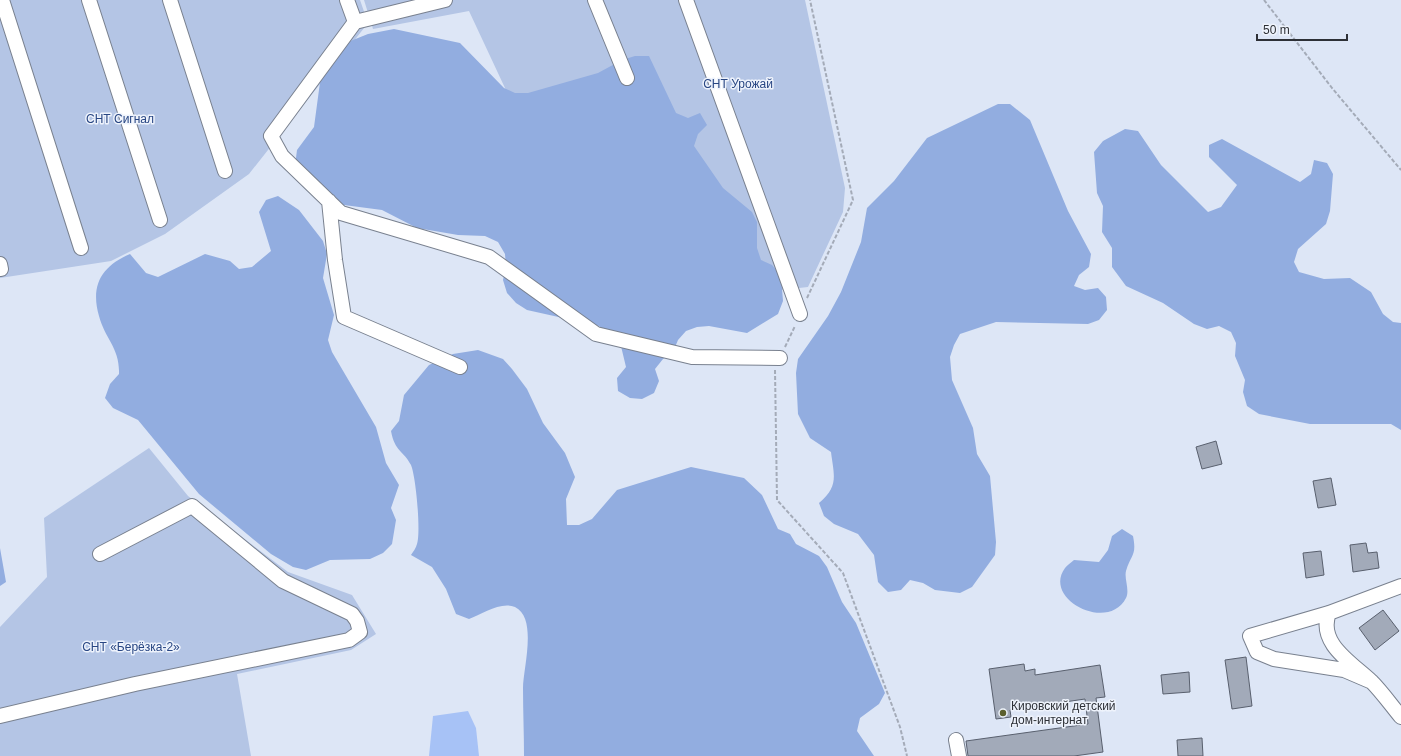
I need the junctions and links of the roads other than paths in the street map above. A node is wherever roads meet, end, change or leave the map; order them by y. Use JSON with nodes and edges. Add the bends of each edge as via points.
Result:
{"nodes":[{"id":1,"x":2,"y":0,"type":"edge"},
{"id":2,"x":89,"y":0,"type":"edge"},
{"id":3,"x":170,"y":0,"type":"edge"},
{"id":4,"x":348,"y":0,"type":"edge"},
{"id":5,"x":445,"y":0,"type":"edge"},
{"id":6,"x":595,"y":0,"type":"edge"},
{"id":7,"x":686,"y":0,"type":"edge"},
{"id":8,"x":355,"y":22,"type":"junction"},
{"id":9,"x":627,"y":78,"type":"dead end"},
{"id":10,"x":224,"y":171,"type":"dead end"},
{"id":11,"x":329,"y":201,"type":"junction"},
{"id":12,"x":160,"y":220,"type":"dead end"},
{"id":13,"x":80,"y":248,"type":"dead end"},
{"id":14,"x":800,"y":314,"type":"road end"},
{"id":15,"x":780,"y":358,"type":"road end"},
{"id":16,"x":460,"y":367,"type":"dead end"},
{"id":17,"x":100,"y":554,"type":"dead end"},
{"id":18,"x":1401,"y":586,"type":"edge"},
{"id":19,"x":1329,"y":613,"type":"junction"},
{"id":20,"x":1372,"y":682,"type":"junction"},
{"id":21,"x":0,"y":716,"type":"edge"},
{"id":22,"x":1401,"y":717,"type":"edge"},
{"id":23,"x":956,"y":740,"type":"dead end"},
{"id":24,"x":959,"y":756,"type":"edge"}],
"edges":[{"from":1,"to":13,"type":"street"},
{"from":2,"to":12,"type":"street"},
{"from":3,"to":10,"type":"street"},
{"from":4,"to":8,"type":"street"},
{"from":5,"to":8,"type":"street"},
{"from":6,"to":9,"type":"street"},
{"from":7,"to":14,"type":"street"},
{"from":8,"to":11,"type":"street","via":[[271,136],[282,156]]},
{"from":11,"to":15,"type":"street","via":[[341,213],[489,257],[596,334],[692,357]]},
{"from":11,"to":16,"type":"street","via":[[344,317]]},
{"from":17,"to":21,"type":"street","via":[[192,506],[283,580],[352,614],[360,632],[349,640],[135,684]]},
{"from":18,"to":19,"type":"street"},
{"from":19,"to":20,"type":"street","via":[[1325,623],[1327,634],[1349,663]]},
{"from":19,"to":20,"type":"street","via":[[1250,636],[1257,652],[1274,659],[1344,670]]},
{"from":20,"to":22,"type":"street"},
{"from":23,"to":24,"type":"street"}]}
